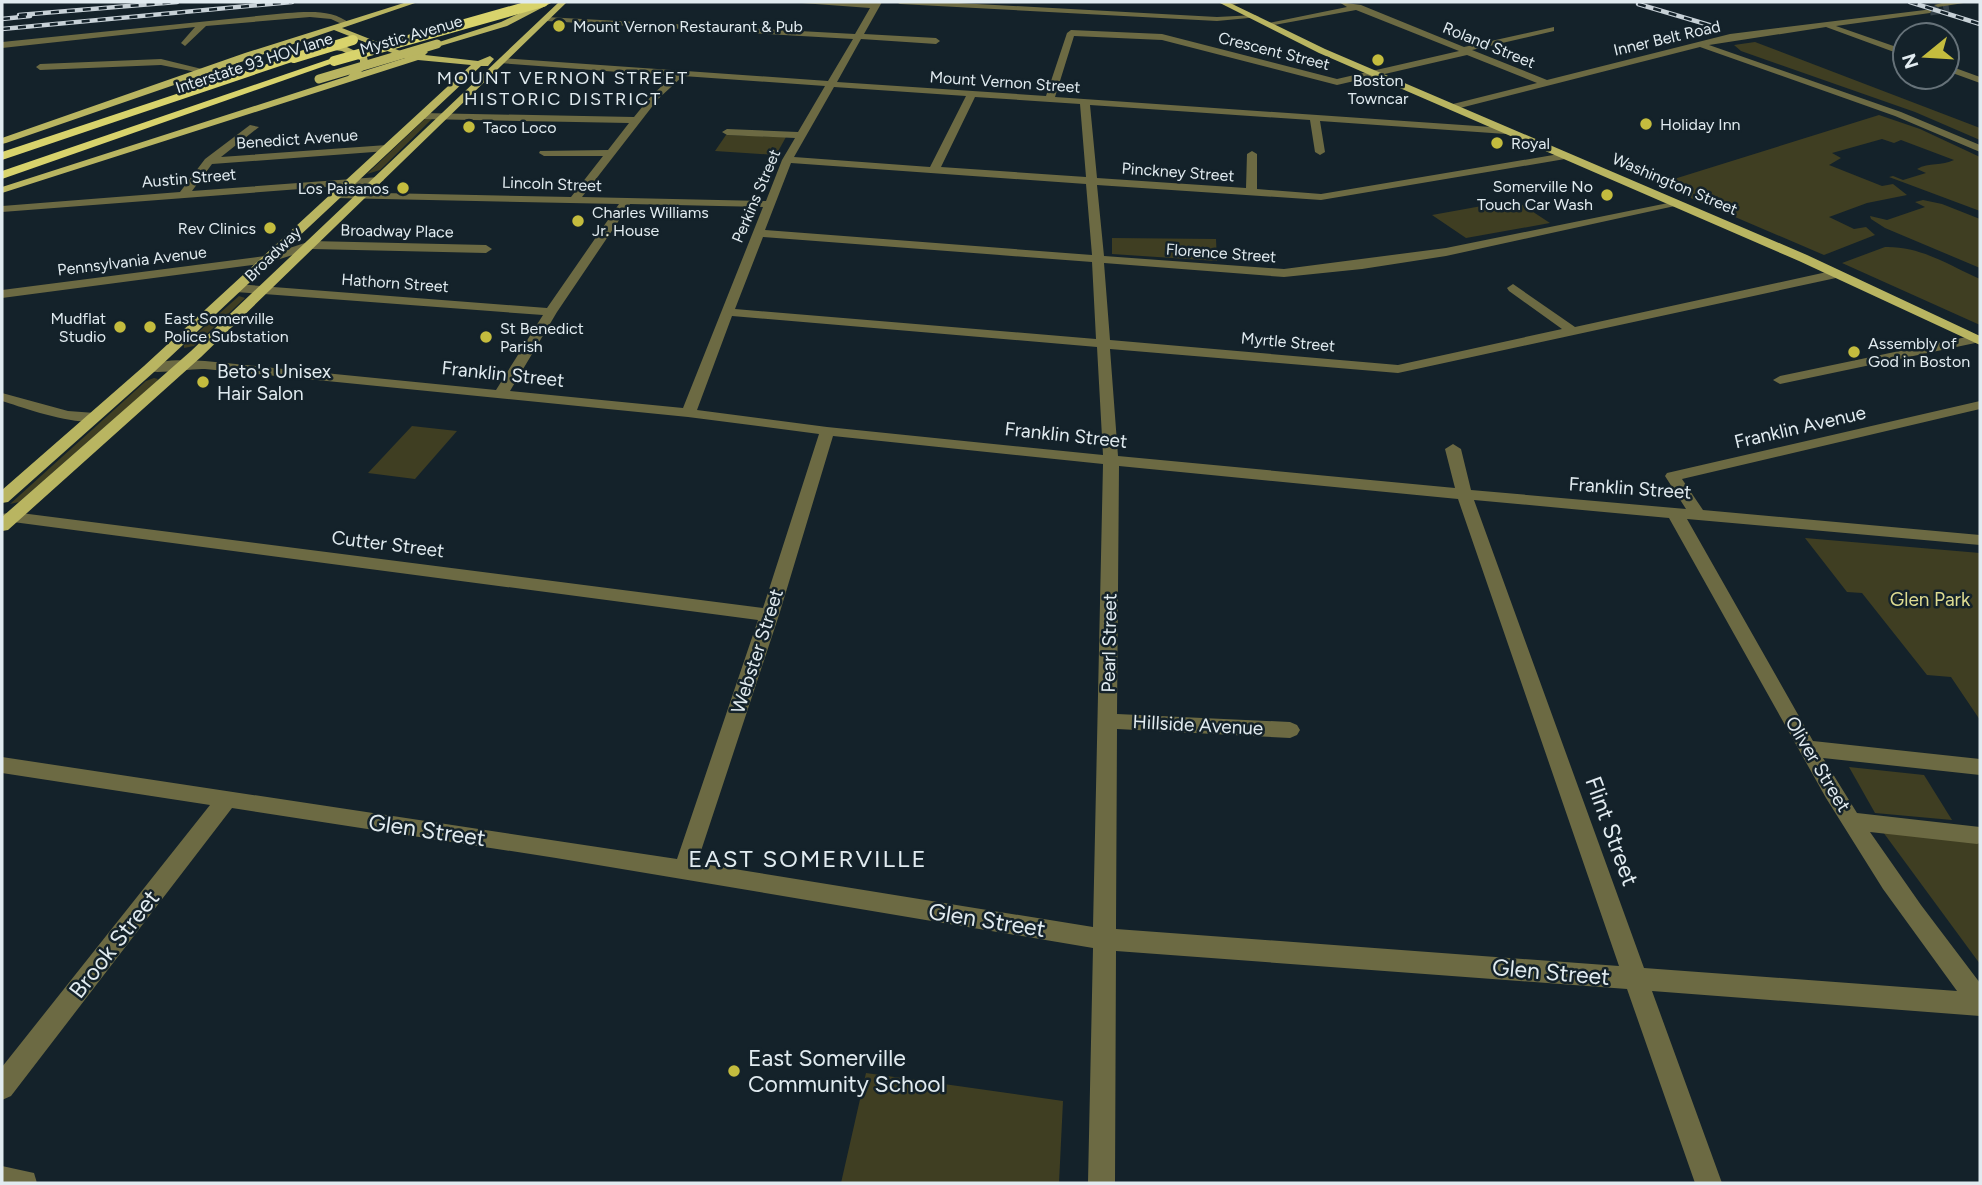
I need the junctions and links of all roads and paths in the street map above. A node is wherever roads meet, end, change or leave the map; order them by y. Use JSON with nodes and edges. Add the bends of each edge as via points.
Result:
{"nodes":[{"id":1,"x":414,"y":2,"type":"edge"},
{"id":2,"x":521,"y":2,"type":"edge"},
{"id":3,"x":543,"y":2,"type":"edge"},
{"id":4,"x":549,"y":2,"type":"edge"},
{"id":5,"x":563,"y":2,"type":"edge"},
{"id":6,"x":792,"y":2,"type":"edge"},
{"id":7,"x":900,"y":2,"type":"edge"},
{"id":8,"x":1241,"y":2,"type":"edge"},
{"id":9,"x":1343,"y":2,"type":"edge"},
{"id":10,"x":1966,"y":2,"type":"edge"},
{"id":11,"x":1972,"y":2,"type":"edge"},
{"id":12,"x":1225,"y":3,"type":"edge"},
{"id":13,"x":877,"y":4,"type":"edge"},
{"id":14,"x":1938,"y":5,"type":"dead end"},
{"id":15,"x":1358,"y":7,"type":"junction"},
{"id":16,"x":1919,"y":8,"type":"tunnel mouth"},
{"id":17,"x":1949,"y":8,"type":"dead end"},
{"id":18,"x":1930,"y":11,"type":"tunnel mouth"},
{"id":19,"x":1892,"y":15,"type":"junction"},
{"id":20,"x":1255,"y":17,"type":"junction"},
{"id":21,"x":546,"y":19,"type":"junction"},
{"id":22,"x":1217,"y":19,"type":"junction"},
{"id":23,"x":346,"y":24,"type":"junction"},
{"id":24,"x":1268,"y":24,"type":"junction"},
{"id":25,"x":1825,"y":24,"type":"junction"},
{"id":26,"x":203,"y":25,"type":"junction"},
{"id":27,"x":334,"y":28,"type":"junction"},
{"id":28,"x":1191,"y":29,"type":"dead end"},
{"id":29,"x":1551,"y":29,"type":"dead end"},
{"id":30,"x":1181,"y":32,"type":"dead end"},
{"id":31,"x":373,"y":34,"type":"dead end"},
{"id":32,"x":1161,"y":37,"type":"junction"},
{"id":33,"x":857,"y":38,"type":"junction"},
{"id":34,"x":936,"y":41,"type":"dead end"},
{"id":35,"x":185,"y":43,"type":"dead end"},
{"id":36,"x":1699,"y":44,"type":"junction"},
{"id":37,"x":2,"y":47,"type":"edge"},
{"id":38,"x":1891,"y":48,"type":"edge"},
{"id":39,"x":1466,"y":51,"type":"junction"},
{"id":40,"x":424,"y":52,"type":"junction"},
{"id":41,"x":248,"y":55,"type":"junction"},
{"id":42,"x":329,"y":58,"type":"junction"},
{"id":43,"x":415,"y":58,"type":"junction"},
{"id":44,"x":498,"y":61,"type":"junction"},
{"id":45,"x":478,"y":64,"type":"junction"},
{"id":46,"x":40,"y":66,"type":"dead end"},
{"id":47,"x":206,"y":71,"type":"junction"},
{"id":48,"x":1961,"y":73,"type":"edge"},
{"id":49,"x":680,"y":74,"type":"junction"},
{"id":50,"x":1375,"y":74,"type":"junction"},
{"id":51,"x":1980,"y":80,"type":"edge"},
{"id":52,"x":336,"y":83,"type":"junction"},
{"id":53,"x":1546,"y":83,"type":"junction"},
{"id":54,"x":830,"y":85,"type":"junction"},
{"id":55,"x":971,"y":96,"type":"junction"},
{"id":56,"x":1049,"y":101,"type":"junction"},
{"id":57,"x":1085,"y":103,"type":"junction"},
{"id":58,"x":1452,"y":107,"type":"junction"},
{"id":59,"x":422,"y":116,"type":"junction"},
{"id":60,"x":445,"y":116,"type":"junction"},
{"id":61,"x":1315,"y":118,"type":"junction"},
{"id":62,"x":636,"y":120,"type":"junction"},
{"id":63,"x":254,"y":127,"type":"dead end"},
{"id":64,"x":1506,"y":131,"type":"junction"},
{"id":65,"x":727,"y":132,"type":"dead end"},
{"id":66,"x":800,"y":135,"type":"junction"},
{"id":67,"x":2,"y":141,"type":"edge"},
{"id":68,"x":387,"y":148,"type":"junction"},
{"id":69,"x":1980,"y":149,"type":"edge"},
{"id":70,"x":1320,"y":152,"type":"dead end"},
{"id":71,"x":544,"y":153,"type":"dead end"},
{"id":72,"x":611,"y":153,"type":"junction"},
{"id":73,"x":1252,"y":154,"type":"dead end"},
{"id":74,"x":2,"y":156,"type":"edge"},
{"id":75,"x":1565,"y":156,"type":"junction"},
{"id":76,"x":787,"y":160,"type":"junction"},
{"id":77,"x":209,"y":161,"type":"junction"},
{"id":78,"x":2,"y":168,"type":"edge"},
{"id":79,"x":934,"y":170,"type":"junction"},
{"id":80,"x":2,"y":177,"type":"edge"},
{"id":81,"x":379,"y":180,"type":"junction"},
{"id":82,"x":351,"y":181,"type":"junction"},
{"id":83,"x":1091,"y":181,"type":"junction"},
{"id":84,"x":2,"y":189,"type":"edge"},
{"id":85,"x":1251,"y":192,"type":"junction"},
{"id":86,"x":184,"y":194,"type":"junction"},
{"id":87,"x":336,"y":195,"type":"junction"},
{"id":88,"x":362,"y":196,"type":"junction"},
{"id":89,"x":573,"y":201,"type":"junction"},
{"id":90,"x":625,"y":203,"type":"junction"},
{"id":91,"x":768,"y":204,"type":"junction"},
{"id":92,"x":1678,"y":204,"type":"junction"},
{"id":93,"x":2,"y":209,"type":"edge"},
{"id":94,"x":757,"y":233,"type":"junction"},
{"id":95,"x":311,"y":245,"type":"junction"},
{"id":96,"x":486,"y":249,"type":"dead end"},
{"id":97,"x":267,"y":260,"type":"junction"},
{"id":98,"x":1098,"y":260,"type":"junction"},
{"id":99,"x":1836,"y":274,"type":"junction"},
{"id":100,"x":236,"y":288,"type":"junction"},
{"id":101,"x":1513,"y":288,"type":"dead end"},
{"id":102,"x":264,"y":290,"type":"junction"},
{"id":103,"x":2,"y":294,"type":"edge"},
{"id":104,"x":551,"y":312,"type":"junction"},
{"id":105,"x":728,"y":312,"type":"junction"},
{"id":106,"x":1573,"y":331,"type":"junction"},
{"id":107,"x":1978,"y":340,"type":"edge"},
{"id":108,"x":1103,"y":343,"type":"junction"},
{"id":109,"x":186,"y":364,"type":"junction"},
{"id":110,"x":149,"y":369,"type":"junction"},
{"id":111,"x":1780,"y":380,"type":"dead end"},
{"id":112,"x":500,"y":395,"type":"junction"},
{"id":113,"x":2,"y":397,"type":"edge"},
{"id":114,"x":1980,"y":405,"type":"edge"},
{"id":115,"x":688,"y":413,"type":"junction"},
{"id":116,"x":95,"y":417,"type":"junction"},
{"id":117,"x":827,"y":430,"type":"junction"},
{"id":118,"x":1453,"y":449,"type":"dead end"},
{"id":119,"x":1111,"y":461,"type":"junction"},
{"id":120,"x":1465,"y":496,"type":"junction"},
{"id":121,"x":2,"y":498,"type":"edge"},
{"id":122,"x":1675,"y":513,"type":"junction"},
{"id":123,"x":1697,"y":514,"type":"junction"},
{"id":124,"x":5,"y":521,"type":"edge"},
{"id":125,"x":1980,"y":540,"type":"edge"},
{"id":126,"x":769,"y":615,"type":"junction"},
{"id":127,"x":1107,"y":721,"type":"junction"},
{"id":128,"x":1290,"y":730,"type":"dead end"},
{"id":129,"x":1808,"y":748,"type":"junction"},
{"id":130,"x":2,"y":765,"type":"edge"},
{"id":131,"x":1980,"y":767,"type":"edge"},
{"id":132,"x":226,"y":800,"type":"junction"},
{"id":133,"x":1852,"y":821,"type":"junction"},
{"id":134,"x":1977,"y":835,"type":"dead end"},
{"id":135,"x":684,"y":870,"type":"junction"},
{"id":136,"x":1103,"y":939,"type":"junction"},
{"id":137,"x":1637,"y":979,"type":"junction"},
{"id":138,"x":1980,"y":1003,"type":"edge"},
{"id":139,"x":2,"y":1087,"type":"edge"},
{"id":140,"x":2,"y":1179,"type":"edge"},
{"id":141,"x":24,"y":1183,"type":"edge"},
{"id":142,"x":1101,"y":1183,"type":"edge"},
{"id":143,"x":1708,"y":1183,"type":"edge"}],
"edges":[{"from":1,"to":23,"type":"main road","name":"Mystic Avenue"},
{"from":2,"to":42,"type":"highway","name":"Interstate 93 HOV lane"},
{"from":3,"to":42,"type":"highway","bridge":true},
{"from":4,"to":84,"type":"main road","name":"Mystic Avenue","bridge":true,"via":[[504,24],[175,125]]},
{"from":5,"to":21,"type":"main road","name":"Broadway"},
{"from":6,"to":13,"type":"street"},
{"from":7,"to":22,"type":"street"},
{"from":8,"to":12,"type":"street"},
{"from":9,"to":15,"type":"street","name":"Roland Street"},
{"from":10,"to":14,"type":"street"},
{"from":11,"to":17,"type":"street"},
{"from":12,"to":20,"type":"main road","name":"Washington Street"},
{"from":13,"to":33,"type":"street","name":"Perkins Street"},
{"from":15,"to":24,"type":"street"},
{"from":15,"to":39,"type":"street","name":"Roland Street"},
{"from":16,"to":19,"type":"street","name":"Inner Belt Road"},
{"from":18,"to":19,"type":"street","name":"Inner Belt Road"},
{"from":19,"to":25,"type":"street","name":"Inner Belt Road"},
{"from":20,"to":22,"type":"street"},
{"from":20,"to":24,"type":"main road","name":"Washington Street"},
{"from":21,"to":33,"type":"street"},
{"from":21,"to":44,"type":"main road","name":"Broadway"},
{"from":22,"to":28,"type":"street"},
{"from":23,"to":26,"type":"street","via":[[341,19],[312,15]]},
{"from":23,"to":27,"type":"main road","name":"Mystic Avenue"},
{"from":23,"to":40,"type":"main road"},
{"from":24,"to":50,"type":"main road","name":"Washington Street"},
{"from":25,"to":36,"type":"street","name":"Inner Belt Road"},
{"from":25,"to":38,"type":"street"},
{"from":26,"to":27,"type":"street","via":[[297,19]]},
{"from":26,"to":35,"type":"street"},
{"from":26,"to":37,"type":"street"},
{"from":27,"to":41,"type":"main road","name":"Mystic Avenue"},
{"from":27,"to":43,"type":"main road"},
{"from":29,"to":39,"type":"street","name":"Crescent Street"},
{"from":30,"to":32,"type":"street"},
{"from":31,"to":74,"type":"highway","bridge":true},
{"from":32,"to":50,"type":"street","name":"Crescent Street","via":[[1337,82]]},
{"from":32,"to":56,"type":"street","name":"Crescent Street","via":[[1071,33]]},
{"from":33,"to":34,"type":"street"},
{"from":33,"to":54,"type":"street","name":"Perkins Street"},
{"from":36,"to":53,"type":"street","name":"Inner Belt Road"},
{"from":36,"to":69,"type":"street","via":[[1888,110]]},
{"from":39,"to":50,"type":"street","name":"Crescent Street"},
{"from":39,"to":53,"type":"street","name":"Roland Street"},
{"from":40,"to":43,"type":"main road"},
{"from":40,"to":44,"type":"main road"},
{"from":41,"to":47,"type":"main road","name":"Mystic Avenue"},
{"from":41,"to":52,"type":"main road","via":[[322,46],[365,58],[363,68]]},
{"from":42,"to":78,"type":"highway","name":"Interstate 93 HOV lane"},
{"from":42,"to":80,"type":"highway"},
{"from":43,"to":45,"type":"main road"},
{"from":43,"to":52,"type":"main road"},
{"from":44,"to":45,"type":"main road"},
{"from":44,"to":49,"type":"street","name":"Mount Vernon Street"},
{"from":44,"to":60,"type":"main road","name":"Broadway"},
{"from":45,"to":59,"type":"main road","name":"Broadway"},
{"from":46,"to":47,"type":"street","via":[[161,62]]},
{"from":47,"to":67,"type":"main road","name":"Mystic Avenue"},
{"from":48,"to":51,"type":"street"},
{"from":49,"to":54,"type":"street","name":"Mount Vernon Street"},
{"from":49,"to":62,"type":"street"},
{"from":50,"to":58,"type":"main road","name":"Washington Street"},
{"from":52,"to":84,"type":"main road"},
{"from":53,"to":58,"type":"street","name":"Inner Belt Road"},
{"from":54,"to":55,"type":"street","name":"Mount Vernon Street"},
{"from":54,"to":66,"type":"street","name":"Perkins Street"},
{"from":55,"to":56,"type":"street","name":"Mount Vernon Street"},
{"from":55,"to":79,"type":"street"},
{"from":56,"to":57,"type":"street","name":"Mount Vernon Street"},
{"from":57,"to":61,"type":"street","name":"Mount Vernon Street"},
{"from":57,"to":83,"type":"street","name":"Pearl Street"},
{"from":58,"to":64,"type":"main road","name":"Washington Street"},
{"from":59,"to":60,"type":"street"},
{"from":59,"to":68,"type":"main road","name":"Broadway"},
{"from":60,"to":62,"type":"street"},
{"from":60,"to":81,"type":"main road","name":"Broadway"},
{"from":61,"to":64,"type":"street","name":"Mount Vernon Street"},
{"from":61,"to":70,"type":"street"},
{"from":62,"to":72,"type":"street"},
{"from":63,"to":77,"type":"street"},
{"from":64,"to":75,"type":"main road","name":"Washington Street"},
{"from":65,"to":66,"type":"street"},
{"from":66,"to":76,"type":"street","name":"Perkins Street"},
{"from":68,"to":77,"type":"street","name":"Benedict Avenue"},
{"from":68,"to":82,"type":"main road","name":"Broadway"},
{"from":71,"to":72,"type":"street"},
{"from":72,"to":89,"type":"street"},
{"from":73,"to":85,"type":"street"},
{"from":75,"to":85,"type":"street","name":"Pinckney Street","via":[[1321,197]]},
{"from":75,"to":92,"type":"main road","name":"Washington Street"},
{"from":76,"to":79,"type":"street","name":"Pinckney Street"},
{"from":76,"to":91,"type":"street","name":"Perkins Street"},
{"from":77,"to":86,"type":"street"},
{"from":79,"to":83,"type":"street","name":"Pinckney Street"},
{"from":81,"to":82,"type":"street","name":"Austin Street"},
{"from":81,"to":88,"type":"main road","name":"Broadway"},
{"from":82,"to":86,"type":"street","name":"Austin Street"},
{"from":82,"to":87,"type":"main road","name":"Broadway"},
{"from":83,"to":85,"type":"street","name":"Pinckney Street"},
{"from":83,"to":98,"type":"street","name":"Pearl Street"},
{"from":86,"to":93,"type":"street","name":"Austin Street"},
{"from":87,"to":88,"type":"street","name":"Lincoln Street"},
{"from":87,"to":97,"type":"main road","name":"Broadway"},
{"from":88,"to":89,"type":"street","name":"Lincoln Street"},
{"from":88,"to":95,"type":"main road","name":"Broadway"},
{"from":89,"to":90,"type":"street","name":"Lincoln Street"},
{"from":90,"to":91,"type":"street","name":"Lincoln Street"},
{"from":90,"to":104,"type":"street"},
{"from":91,"to":94,"type":"street","name":"Perkins Street"},
{"from":92,"to":98,"type":"street","name":"Florence Street","via":[[1446,252],[1349,267],[1284,273]]},
{"from":92,"to":99,"type":"main road","name":"Washington Street"},
{"from":94,"to":98,"type":"street","name":"Florence Street"},
{"from":94,"to":105,"type":"street","name":"Perkins Street"},
{"from":95,"to":96,"type":"street","name":"Broadway Place"},
{"from":95,"to":97,"type":"street","name":"Broadway Place"},
{"from":95,"to":102,"type":"main road","name":"Broadway"},
{"from":97,"to":100,"type":"main road","name":"Broadway"},
{"from":97,"to":103,"type":"street","name":"Pennsylvania Avenue"},
{"from":98,"to":108,"type":"street","name":"Pearl Street"},
{"from":99,"to":106,"type":"street","name":"Myrtle Street"},
{"from":99,"to":107,"type":"main road","name":"Washington Street"},
{"from":100,"to":102,"type":"street","name":"Hathorn Street"},
{"from":100,"to":110,"type":"main road","name":"Broadway"},
{"from":101,"to":106,"type":"street"},
{"from":102,"to":104,"type":"street","name":"Hathorn Street"},
{"from":102,"to":109,"type":"main road","name":"Broadway"},
{"from":104,"to":112,"type":"street"},
{"from":105,"to":108,"type":"street","name":"Myrtle Street"},
{"from":105,"to":115,"type":"street","name":"Perkins Street"},
{"from":106,"to":108,"type":"street","name":"Myrtle Street","via":[[1398,369]]},
{"from":107,"to":111,"type":"street"},
{"from":108,"to":119,"type":"street","name":"Pearl Street"},
{"from":109,"to":110,"type":"street","name":"Franklin Street"},
{"from":109,"to":112,"type":"street","name":"Franklin Street"},
{"from":109,"to":124,"type":"main road","name":"Broadway"},
{"from":110,"to":116,"type":"main road","name":"Broadway"},
{"from":112,"to":115,"type":"street","name":"Franklin Street"},
{"from":113,"to":116,"type":"street","via":[[68,415]]},
{"from":114,"to":123,"type":"street","name":"Franklin Avenue","via":[[1673,476]]},
{"from":115,"to":117,"type":"street","name":"Franklin Street"},
{"from":116,"to":121,"type":"main road","name":"Broadway"},
{"from":117,"to":119,"type":"street","name":"Franklin Street"},
{"from":117,"to":126,"type":"street","name":"Webster Street"},
{"from":118,"to":120,"type":"street","name":"Flint Street"},
{"from":119,"to":120,"type":"street","name":"Franklin Street"},
{"from":119,"to":127,"type":"street","name":"Pearl Street"},
{"from":120,"to":122,"type":"street","name":"Franklin Street"},
{"from":120,"to":137,"type":"street","name":"Flint Street"},
{"from":122,"to":123,"type":"street","name":"Franklin Street"},
{"from":122,"to":129,"type":"street","name":"Oliver Street"},
{"from":123,"to":125,"type":"street","name":"Franklin Street"},
{"from":124,"to":126,"type":"street","name":"Cutter Street"},
{"from":126,"to":135,"type":"street","name":"Webster Street"},
{"from":127,"to":128,"type":"street","name":"Hillside Avenue"},
{"from":127,"to":136,"type":"street","name":"Pearl Street"},
{"from":129,"to":131,"type":"street"},
{"from":129,"to":133,"type":"street","name":"Oliver Street"},
{"from":130,"to":132,"type":"street","name":"Glen Street"},
{"from":132,"to":135,"type":"street","name":"Glen Street"},
{"from":132,"to":139,"type":"street","name":"Brook Street"},
{"from":133,"to":134,"type":"street"},
{"from":133,"to":138,"type":"street","name":"Oliver Street"},
{"from":135,"to":136,"type":"street","name":"Glen Street"},
{"from":136,"to":137,"type":"street","name":"Glen Street"},
{"from":136,"to":142,"type":"street","name":"Pearl Street"},
{"from":137,"to":138,"type":"street","name":"Glen Street"},
{"from":137,"to":143,"type":"street","name":"Flint Street"},
{"from":140,"to":141,"type":"street"}]}
